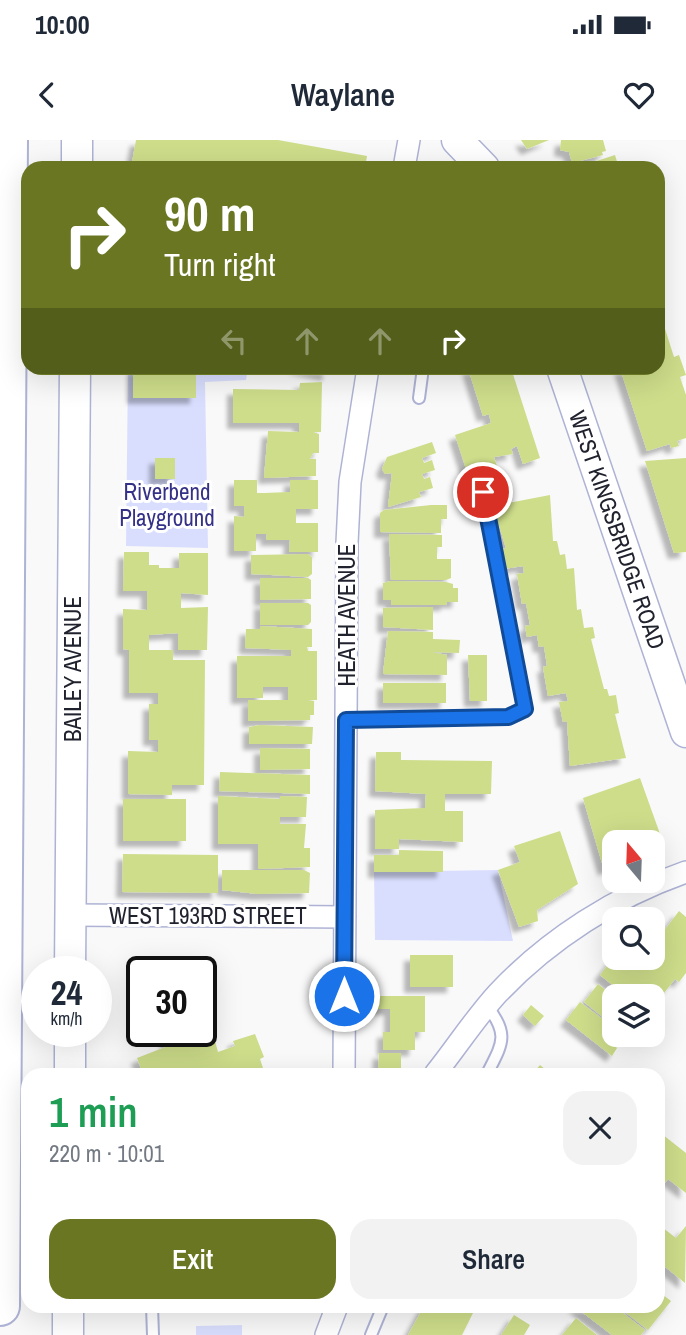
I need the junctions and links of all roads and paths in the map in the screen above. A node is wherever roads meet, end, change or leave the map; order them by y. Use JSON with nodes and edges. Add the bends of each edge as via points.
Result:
{"nodes":[{"id":1,"x":8,"y":140,"type":"edge"},
{"id":2,"x":77,"y":140,"type":"edge"},
{"id":3,"x":410,"y":140,"type":"edge"},
{"id":4,"x":457,"y":140,"type":"edge"},
{"id":5,"x":77,"y":161,"type":"edge"},
{"id":6,"x":406,"y":161,"type":"edge"},
{"id":7,"x":477,"y":161,"type":"edge"},
{"id":8,"x":75,"y":375,"type":"edge"},
{"id":9,"x":367,"y":375,"type":"edge"},
{"id":10,"x":422,"y":375,"type":"edge"},
{"id":11,"x":564,"y":375,"type":"edge"},
{"id":12,"x":419,"y":398,"type":"dead end"},
{"id":13,"x":483,"y":492,"type":"dead end"},
{"id":14,"x":346,"y":720,"type":"junction"},
{"id":15,"x":686,"y":732,"type":"edge"},
{"id":16,"x":686,"y":872,"type":"edge"},
{"id":17,"x":71,"y":915,"type":"junction"},
{"id":18,"x":345,"y":917,"type":"junction"},
{"id":19,"x":71,"y":956,"type":"edge"},
{"id":20,"x":487,"y":1006,"type":"junction"},
{"id":21,"x":70,"y":1047,"type":"edge"},
{"id":22,"x":70,"y":1068,"type":"edge"},
{"id":23,"x":344,"y":1068,"type":"edge"},
{"id":24,"x":440,"y":1068,"type":"edge"},
{"id":25,"x":491,"y":1068,"type":"edge"},
{"id":26,"x":0,"y":1306,"type":"edge"},
{"id":27,"x":68,"y":1313,"type":"edge"},
{"id":28,"x":152,"y":1313,"type":"edge"},
{"id":29,"x":334,"y":1313,"type":"edge"},
{"id":30,"x":380,"y":1313,"type":"edge"},
{"id":31,"x":68,"y":1335,"type":"edge"},
{"id":32,"x":153,"y":1335,"type":"edge"},
{"id":33,"x":326,"y":1335,"type":"edge"},
{"id":34,"x":371,"y":1335,"type":"edge"}],
"edges":[{"from":1,"to":26,"type":"highway"},
{"from":2,"to":5,"type":"main road"},
{"from":3,"to":6,"type":"street"},
{"from":4,"to":7,"type":"main road"},
{"from":8,"to":17,"type":"main road","name":"BAILEY AVENUE"},
{"from":9,"to":14,"type":"street","name":"HEATH AVENUE","via":[[350,482],[346,543]]},
{"from":10,"to":12,"type":"lane"},
{"from":11,"to":15,"type":"main road","name":"WEST KINGSBRIDGE ROAD"},
{"from":13,"to":14,"type":"lane","via":[[525,709],[508,717]]},
{"from":14,"to":18,"type":"street","name":"HEATH AVENUE"},
{"from":16,"to":20,"type":"street","via":[[584,920]]},
{"from":17,"to":18,"type":"street","name":"WEST 193RD STREET"},
{"from":17,"to":19,"type":"main road","name":"BAILEY AVENUE"},
{"from":18,"to":23,"type":"street","name":"HEATH AVENUE"},
{"from":20,"to":24,"type":"street"},
{"from":20,"to":25,"type":"lane","via":[[500,1023],[503,1042]]},
{"from":21,"to":22,"type":"main road"},
{"from":27,"to":31,"type":"main road"},
{"from":28,"to":32,"type":"lane"},
{"from":29,"to":33,"type":"street"},
{"from":30,"to":34,"type":"lane"}]}
